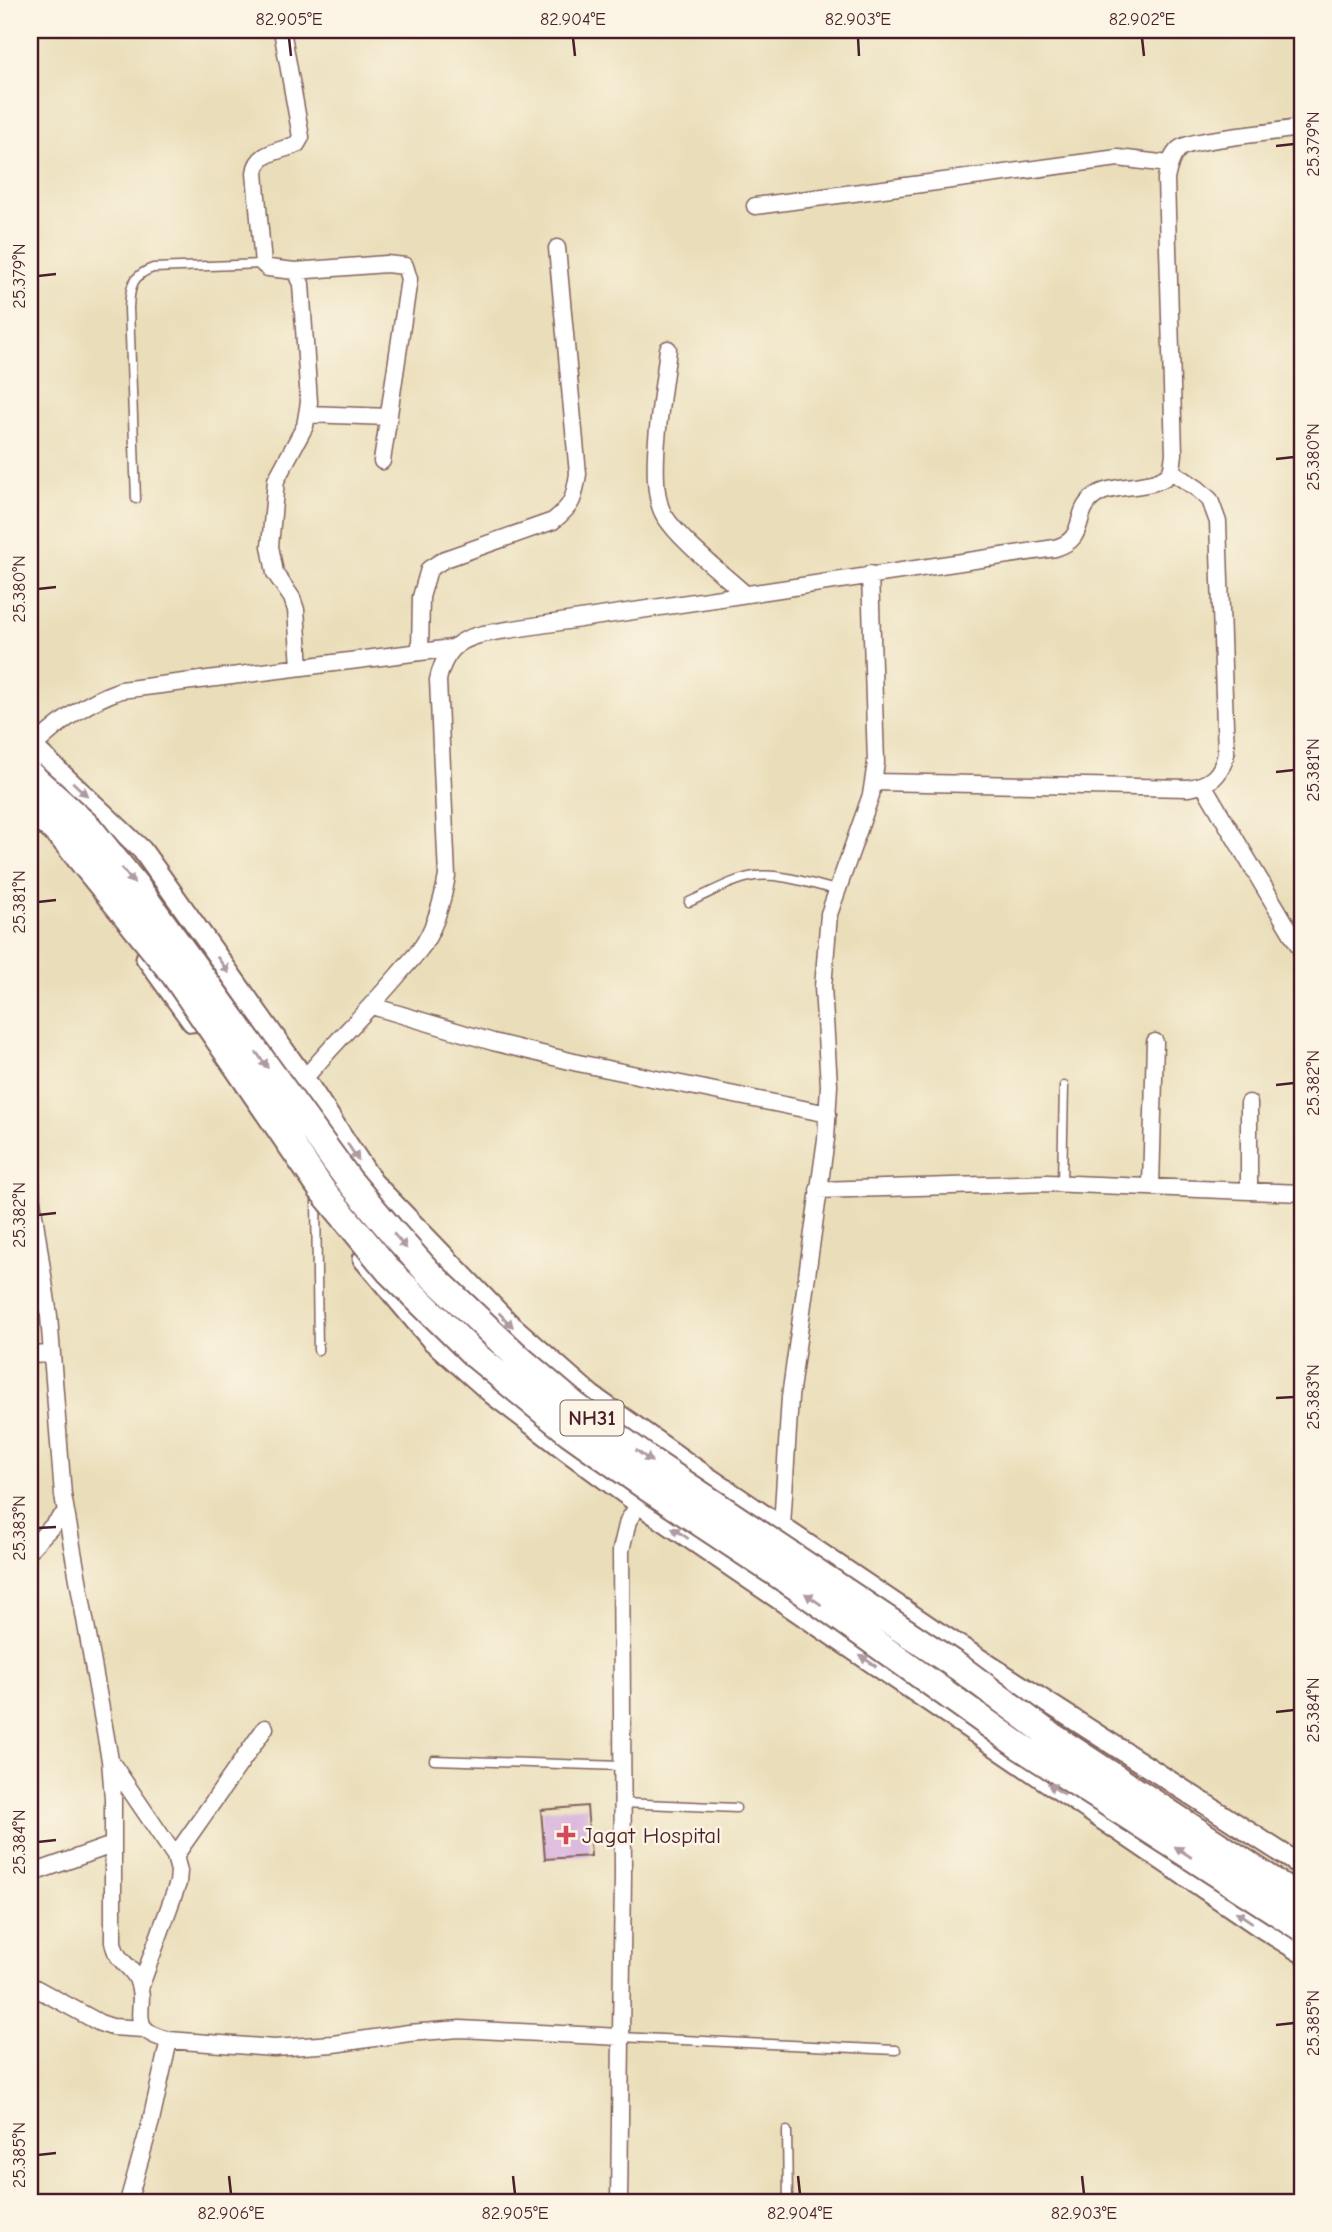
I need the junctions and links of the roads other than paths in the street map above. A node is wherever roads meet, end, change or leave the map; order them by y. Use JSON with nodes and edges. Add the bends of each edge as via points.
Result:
{"nodes":[{"id":1,"x":282,"y":30,"type":"edge"},
{"id":2,"x":1302,"y":127,"type":"edge"},
{"id":3,"x":1169,"y":164,"type":"junction"},
{"id":4,"x":755,"y":206,"type":"dead end"},
{"id":5,"x":556,"y":248,"type":"dead end"},
{"id":6,"x":263,"y":264,"type":"junction"},
{"id":7,"x":295,"y":271,"type":"junction"},
{"id":8,"x":668,"y":349,"type":"dead end"},
{"id":9,"x":307,"y":415,"type":"junction"},
{"id":10,"x":389,"y":417,"type":"junction"},
{"id":11,"x":382,"y":461,"type":"dead end"},
{"id":12,"x":1171,"y":471,"type":"junction"},
{"id":13,"x":136,"y":499,"type":"dead end"},
{"id":14,"x":870,"y":574,"type":"junction"},
{"id":15,"x":744,"y":594,"type":"junction"},
{"id":16,"x":452,"y":648,"type":"junction"},
{"id":17,"x":420,"y":652,"type":"junction"},
{"id":18,"x":300,"y":666,"type":"junction"},
{"id":19,"x":32,"y":745,"type":"edge"},
{"id":20,"x":30,"y":775,"type":"edge"},
{"id":21,"x":875,"y":782,"type":"junction"},
{"id":22,"x":1204,"y":786,"type":"junction"},
{"id":23,"x":30,"y":807,"type":"edge"},
{"id":24,"x":30,"y":823,"type":"edge"},
{"id":25,"x":836,"y":890,"type":"junction"},
{"id":26,"x":689,"y":902,"type":"dead end"},
{"id":27,"x":1302,"y":951,"type":"edge"},
{"id":28,"x":372,"y":1006,"type":"junction"},
{"id":29,"x":1156,"y":1042,"type":"dead end"},
{"id":30,"x":304,"y":1077,"type":"junction"},
{"id":31,"x":1064,"y":1086,"type":"dead end"},
{"id":32,"x":1249,"y":1103,"type":"dead end"},
{"id":33,"x":828,"y":1114,"type":"junction"},
{"id":34,"x":267,"y":1129,"type":"junction"},
{"id":35,"x":30,"y":1168,"type":"edge"},
{"id":36,"x":1062,"y":1183,"type":"junction"},
{"id":37,"x":1151,"y":1186,"type":"junction"},
{"id":38,"x":818,"y":1190,"type":"junction"},
{"id":39,"x":1249,"y":1191,"type":"junction"},
{"id":40,"x":1302,"y":1193,"type":"edge"},
{"id":41,"x":316,"y":1199,"type":"junction"},
{"id":42,"x":38,"y":1294,"type":"edge"},
{"id":43,"x":318,"y":1350,"type":"dead end"},
{"id":44,"x":52,"y":1351,"type":"junction"},
{"id":45,"x":30,"y":1355,"type":"edge"},
{"id":46,"x":639,"y":1504,"type":"junction"},
{"id":47,"x":65,"y":1513,"type":"junction"},
{"id":48,"x":782,"y":1526,"type":"junction"},
{"id":49,"x":30,"y":1549,"type":"edge"},
{"id":50,"x":265,"y":1728,"type":"dead end"},
{"id":51,"x":110,"y":1760,"type":"junction"},
{"id":52,"x":434,"y":1760,"type":"dead end"},
{"id":53,"x":622,"y":1766,"type":"junction"},
{"id":54,"x":623,"y":1803,"type":"junction"},
{"id":55,"x":736,"y":1808,"type":"dead end"},
{"id":56,"x":112,"y":1844,"type":"junction"},
{"id":57,"x":175,"y":1856,"type":"junction"},
{"id":58,"x":1302,"y":1866,"type":"edge"},
{"id":59,"x":30,"y":1874,"type":"edge"},
{"id":60,"x":1302,"y":1900,"type":"edge"},
{"id":61,"x":1302,"y":1928,"type":"edge"},
{"id":62,"x":1302,"y":1953,"type":"edge"},
{"id":63,"x":30,"y":1984,"type":"edge"},
{"id":64,"x":140,"y":1988,"type":"junction"},
{"id":65,"x":144,"y":2029,"type":"junction"},
{"id":66,"x":620,"y":2037,"type":"junction"},
{"id":67,"x":169,"y":2040,"type":"junction"},
{"id":68,"x":896,"y":2050,"type":"dead end"},
{"id":69,"x":787,"y":2131,"type":"dead end"},
{"id":70,"x":128,"y":2202,"type":"edge"},
{"id":71,"x":619,"y":2202,"type":"edge"},
{"id":72,"x":788,"y":2202,"type":"edge"}],
"edges":[{"from":1,"to":6,"type":"street","via":[[301,137],[297,144],[256,164]]},
{"from":2,"to":3,"type":"street","via":[[1180,148]]},
{"from":3,"to":4,"type":"street","via":[[1118,158]]},
{"from":3,"to":12,"type":"street"},
{"from":5,"to":17,"type":"street","via":[[578,474],[574,498],[568,510],[553,521],[445,559],[429,569],[421,597]]},
{"from":6,"to":7,"type":"street"},
{"from":6,"to":13,"type":"lane","via":[[153,268],[137,275],[130,286]]},
{"from":7,"to":9,"type":"street","via":[[301,284]]},
{"from":7,"to":10,"type":"street","via":[[405,266],[409,279]]},
{"from":8,"to":15,"type":"street","via":[[654,471],[658,502],[674,529]]},
{"from":9,"to":10,"type":"street"},
{"from":9,"to":18,"type":"street","via":[[276,480],[270,546],[275,573],[296,610]]},
{"from":10,"to":11,"type":"street"},
{"from":12,"to":14,"type":"street","via":[[1161,480],[1102,491],[1080,516],[1069,544]]},
{"from":12,"to":22,"type":"street","via":[[1210,500],[1218,522],[1226,754],[1223,767]]},
{"from":14,"to":15,"type":"street"},
{"from":14,"to":21,"type":"street"},
{"from":15,"to":16,"type":"street","via":[[466,638]]},
{"from":16,"to":17,"type":"street"},
{"from":16,"to":28,"type":"street","via":[[438,680],[447,876],[444,896],[425,942]]},
{"from":17,"to":18,"type":"street"},
{"from":18,"to":19,"type":"street","via":[[121,690],[76,710]]},
{"from":19,"to":30,"type":"street","one_way":true,"via":[[142,850]]},
{"from":20,"to":60,"type":"highway","number":"NH31","one_way":true,"bridge":true,"via":[[89,828],[135,885],[348,1179],[394,1234],[522,1360],[649,1460],[961,1669],[1047,1733]]},
{"from":21,"to":22,"type":"street"},
{"from":21,"to":25,"type":"street"},
{"from":22,"to":27,"type":"street"},
{"from":61,"to":23,"type":"highway","number":"NH31","one_way":true,"bridge":true,"via":[[1018,1745],[569,1432],[475,1355],[390,1271],[322,1190],[174,974],[63,837]]},
{"from":24,"to":34,"type":"street","via":[[134,940]]},
{"from":25,"to":26,"type":"lane","via":[[779,877],[753,877]]},
{"from":25,"to":33,"type":"street","via":[[824,964]]},
{"from":28,"to":30,"type":"street"},
{"from":28,"to":33,"type":"street","via":[[578,1063]]},
{"from":29,"to":37,"type":"street"},
{"from":30,"to":34,"type":"street"},
{"from":30,"to":48,"type":"street","one_way":true,"via":[[373,1182],[509,1323],[592,1395]]},
{"from":31,"to":36,"type":"lane"},
{"from":32,"to":39,"type":"street"},
{"from":33,"to":38,"type":"street"},
{"from":34,"to":41,"type":"street"},
{"from":35,"to":42,"type":"street"},
{"from":36,"to":37,"type":"street"},
{"from":36,"to":38,"type":"street"},
{"from":37,"to":39,"type":"street"},
{"from":38,"to":48,"type":"street","via":[[790,1397]]},
{"from":39,"to":40,"type":"street"},
{"from":41,"to":43,"type":"lane"},
{"from":41,"to":46,"type":"street","via":[[432,1340],[492,1394]]},
{"from":42,"to":44,"type":"street","via":[[49,1316]]},
{"from":44,"to":45,"type":"street"},
{"from":44,"to":47,"type":"street"},
{"from":46,"to":53,"type":"street","via":[[628,1521],[621,1550]]},
{"from":62,"to":46,"type":"street","one_way":true},
{"from":47,"to":49,"type":"street"},
{"from":47,"to":51,"type":"street"},
{"from":48,"to":58,"type":"street","via":[[933,1629]]},
{"from":50,"to":57,"type":"street"},
{"from":51,"to":56,"type":"street"},
{"from":51,"to":57,"type":"street"},
{"from":52,"to":53,"type":"lane"},
{"from":53,"to":54,"type":"street"},
{"from":54,"to":55,"type":"lane"},
{"from":54,"to":66,"type":"street"},
{"from":56,"to":59,"type":"street"},
{"from":56,"to":64,"type":"street","via":[[113,1942]]},
{"from":57,"to":64,"type":"street","via":[[178,1883]]},
{"from":63,"to":65,"type":"street","via":[[100,2023]]},
{"from":64,"to":65,"type":"street"},
{"from":65,"to":67,"type":"street"},
{"from":66,"to":67,"type":"street","via":[[460,2029],[274,2048]]},
{"from":66,"to":68,"type":"lane"},
{"from":66,"to":71,"type":"street"},
{"from":67,"to":70,"type":"street"},
{"from":69,"to":72,"type":"lane"}]}
